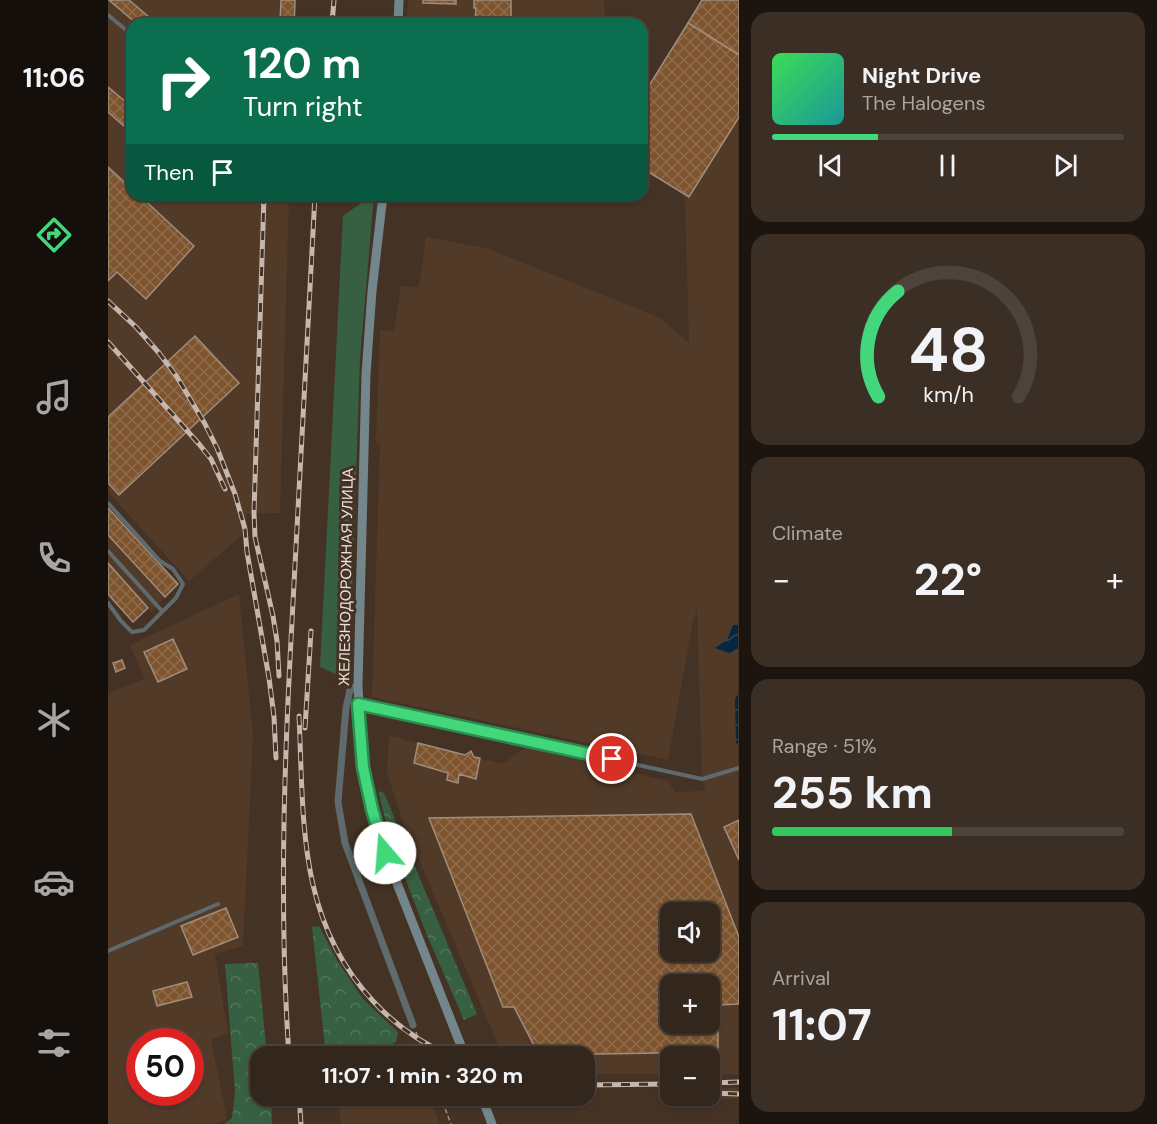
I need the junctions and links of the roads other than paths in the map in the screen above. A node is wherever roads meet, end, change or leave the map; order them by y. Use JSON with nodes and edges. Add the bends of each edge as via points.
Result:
{"nodes":[{"id":1,"x":399,"y":0,"type":"edge"},
{"id":2,"x":108,"y":15,"type":"edge"},
{"id":3,"x":398,"y":18,"type":"edge"},
{"id":4,"x":126,"y":30,"type":"edge"},
{"id":5,"x":382,"y":201,"type":"edge"},
{"id":6,"x":108,"y":503,"type":"edge"},
{"id":7,"x":108,"y":551,"type":"edge"},
{"id":8,"x":108,"y":603,"type":"edge"},
{"id":9,"x":162,"y":611,"type":"junction"},
{"id":10,"x":358,"y":684,"type":"junction"},
{"id":11,"x":358,"y":704,"type":"junction"},
{"id":12,"x":738,"y":768,"type":"edge"},
{"id":13,"x":218,"y":904,"type":"dead end"},
{"id":14,"x":108,"y":951,"type":"edge"},
{"id":15,"x":413,"y":1025,"type":"road end"},
{"id":16,"x":461,"y":1046,"type":"edge"},
{"id":17,"x":485,"y":1106,"type":"edge"},
{"id":18,"x":492,"y":1124,"type":"edge"}],
"edges":[{"from":1,"to":3,"type":"main road"},
{"from":2,"to":4,"type":"lane"},
{"from":5,"to":10,"type":"main road","name":"ЖЕЛЕЗНОДОРОЖНАЯ УЛИЦА","via":[[366,374]]},
{"from":6,"to":9,"type":"lane","via":[[183,584],[176,598]]},
{"from":7,"to":9,"type":"lane"},
{"from":8,"to":9,"type":"lane","via":[[132,632],[144,630]]},
{"from":10,"to":11,"type":"main road","name":"ЖЕЛЕЗНОДОРОЖНАЯ УЛИЦА"},
{"from":10,"to":15,"type":"street","via":[[350,690],[346,708],[339,813],[345,843]]},
{"from":11,"to":12,"type":"lane","via":[[702,778]]},
{"from":11,"to":16,"type":"main road","name":"ЖЕЛЕЗНОДОРОЖНАЯ УЛИЦА","via":[[363,767],[385,853]]},
{"from":13,"to":14,"type":"lane"},
{"from":17,"to":18,"type":"main road"}]}
